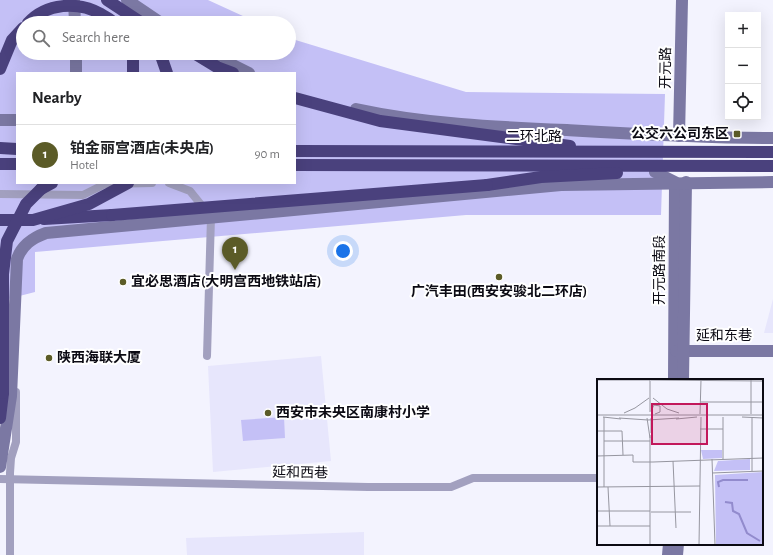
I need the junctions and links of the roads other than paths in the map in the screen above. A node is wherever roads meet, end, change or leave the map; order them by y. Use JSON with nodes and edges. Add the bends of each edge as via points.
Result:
{"nodes":[{"id":1,"x":74,"y":0,"type":"edge"},
{"id":2,"x":107,"y":0,"type":"edge"},
{"id":3,"x":127,"y":0,"type":"edge"},
{"id":4,"x":682,"y":0,"type":"edge"},
{"id":5,"x":34,"y":16,"type":"edge"},
{"id":6,"x":75,"y":16,"type":"edge"},
{"id":7,"x":103,"y":16,"type":"edge"},
{"id":8,"x":131,"y":16,"type":"edge"},
{"id":9,"x":151,"y":16,"type":"edge"},
{"id":10,"x":16,"y":36,"type":"edge"},
{"id":11,"x":76,"y":60,"type":"edge"},
{"id":12,"x":133,"y":60,"type":"edge"},
{"id":13,"x":162,"y":60,"type":"edge"},
{"id":14,"x":206,"y":60,"type":"edge"},
{"id":15,"x":222,"y":60,"type":"edge"},
{"id":16,"x":0,"y":69,"type":"edge"},
{"id":17,"x":76,"y":72,"type":"edge"},
{"id":18,"x":132,"y":72,"type":"edge"},
{"id":19,"x":167,"y":72,"type":"edge"},
{"id":20,"x":230,"y":72,"type":"edge"},
{"id":21,"x":245,"y":72,"type":"edge"},
{"id":22,"x":296,"y":92,"type":"edge"},
{"id":23,"x":296,"y":98,"type":"edge"},
{"id":24,"x":0,"y":120,"type":"edge"},
{"id":25,"x":16,"y":120,"type":"edge"},
{"id":26,"x":679,"y":136,"type":"junction"},
{"id":27,"x":773,"y":138,"type":"edge"},
{"id":28,"x":0,"y":148,"type":"edge"},
{"id":29,"x":16,"y":149,"type":"edge"},
{"id":30,"x":296,"y":151,"type":"edge"},
{"id":31,"x":617,"y":152,"type":"junction"},
{"id":32,"x":773,"y":152,"type":"edge"},
{"id":33,"x":0,"y":164,"type":"edge"},
{"id":34,"x":16,"y":164,"type":"edge"},
{"id":35,"x":296,"y":165,"type":"edge"},
{"id":36,"x":694,"y":165,"type":"junction"},
{"id":37,"x":773,"y":166,"type":"edge"},
{"id":38,"x":655,"y":172,"type":"junction"},
{"id":39,"x":680,"y":182,"type":"junction"},
{"id":40,"x":773,"y":182,"type":"edge"},
{"id":41,"x":50,"y":184,"type":"edge"},
{"id":42,"x":105,"y":184,"type":"edge"},
{"id":43,"x":126,"y":184,"type":"edge"},
{"id":44,"x":172,"y":184,"type":"edge"},
{"id":45,"x":0,"y":194,"type":"edge"},
{"id":46,"x":211,"y":217,"type":"junction"},
{"id":47,"x":0,"y":220,"type":"edge"},
{"id":48,"x":33,"y":220,"type":"junction"},
{"id":49,"x":679,"y":351,"type":"junction"},
{"id":50,"x":773,"y":351,"type":"edge"},
{"id":51,"x":207,"y":356,"type":"dead end"},
{"id":52,"x":12,"y":371,"type":"junction"},
{"id":53,"x":674,"y":379,"type":"edge"},
{"id":54,"x":683,"y":379,"type":"edge"},
{"id":55,"x":0,"y":418,"type":"edge"},
{"id":56,"x":0,"y":467,"type":"edge"},
{"id":57,"x":597,"y":478,"type":"edge"},
{"id":58,"x":0,"y":479,"type":"edge"},
{"id":59,"x":10,"y":479,"type":"junction"},
{"id":60,"x":669,"y":545,"type":"edge"},
{"id":61,"x":678,"y":545,"type":"edge"},
{"id":62,"x":10,"y":555,"type":"edge"},
{"id":63,"x":668,"y":555,"type":"edge"},
{"id":64,"x":677,"y":555,"type":"edge"}],
"edges":[{"from":1,"to":6,"type":"main road"},
{"from":2,"to":8,"type":"highway"},
{"from":3,"to":9,"type":"main road"},
{"from":4,"to":26,"type":"main road","name":"开元路"},
{"from":5,"to":7,"type":"highway","bridge":true,"via":[[59,6],[81,6]]},
{"from":10,"to":16,"type":"highway"},
{"from":11,"to":17,"type":"main road"},
{"from":12,"to":18,"type":"highway"},
{"from":13,"to":19,"type":"highway"},
{"from":14,"to":20,"type":"highway"},
{"from":15,"to":21,"type":"main road"},
{"from":22,"to":26,"type":"main road","via":[[340,106],[394,117],[488,126]]},
{"from":23,"to":31,"type":"highway","via":[[380,121]]},
{"from":24,"to":25,"type":"main road"},
{"from":26,"to":27,"type":"main road"},
{"from":28,"to":29,"type":"highway"},
{"from":30,"to":31,"type":"highway","name":"二环北路"},
{"from":31,"to":32,"type":"highway","name":"二环北路"},
{"from":33,"to":34,"type":"highway"},
{"from":35,"to":36,"type":"highway","name":"二环北路"},
{"from":36,"to":37,"type":"highway","name":"二环北路"},
{"from":36,"to":38,"type":"highway"},
{"from":38,"to":39,"type":"main road"},
{"from":38,"to":48,"type":"highway","bridge":true,"via":[[541,178],[486,185]]},
{"from":39,"to":40,"type":"main road"},
{"from":39,"to":46,"type":"main road","via":[[561,185]]},
{"from":39,"to":49,"type":"main road","name":"开元路南段"},
{"from":41,"to":55,"type":"highway","bridge":true,"via":[[42,188],[26,204],[7,241],[3,274],[3,393]]},
{"from":42,"to":45,"type":"street","via":[[83,195]]},
{"from":43,"to":48,"type":"highway","bridge":true,"via":[[89,204]]},
{"from":44,"to":46,"type":"street","via":[[190,191]]},
{"from":46,"to":51,"type":"street"},
{"from":46,"to":52,"type":"main road","via":[[46,233],[30,241],[22,248],[17,259]]},
{"from":47,"to":48,"type":"highway","bridge":true},
{"from":49,"to":50,"type":"main road","name":"延和东巷"},
{"from":49,"to":53,"type":"main road","name":"开元路南段"},
{"from":49,"to":54,"type":"main road","name":"开元路南段"},
{"from":52,"to":56,"type":"main road","via":[[12,396]]},
{"from":52,"to":59,"type":"street","via":[[16,390],[16,425]]},
{"from":57,"to":59,"type":"street","name":"延和西巷","via":[[473,478],[451,487]]},
{"from":58,"to":59,"type":"street","name":"延和西巷"},
{"from":59,"to":62,"type":"street"},
{"from":60,"to":63,"type":"main road"},
{"from":61,"to":64,"type":"main road"}]}
